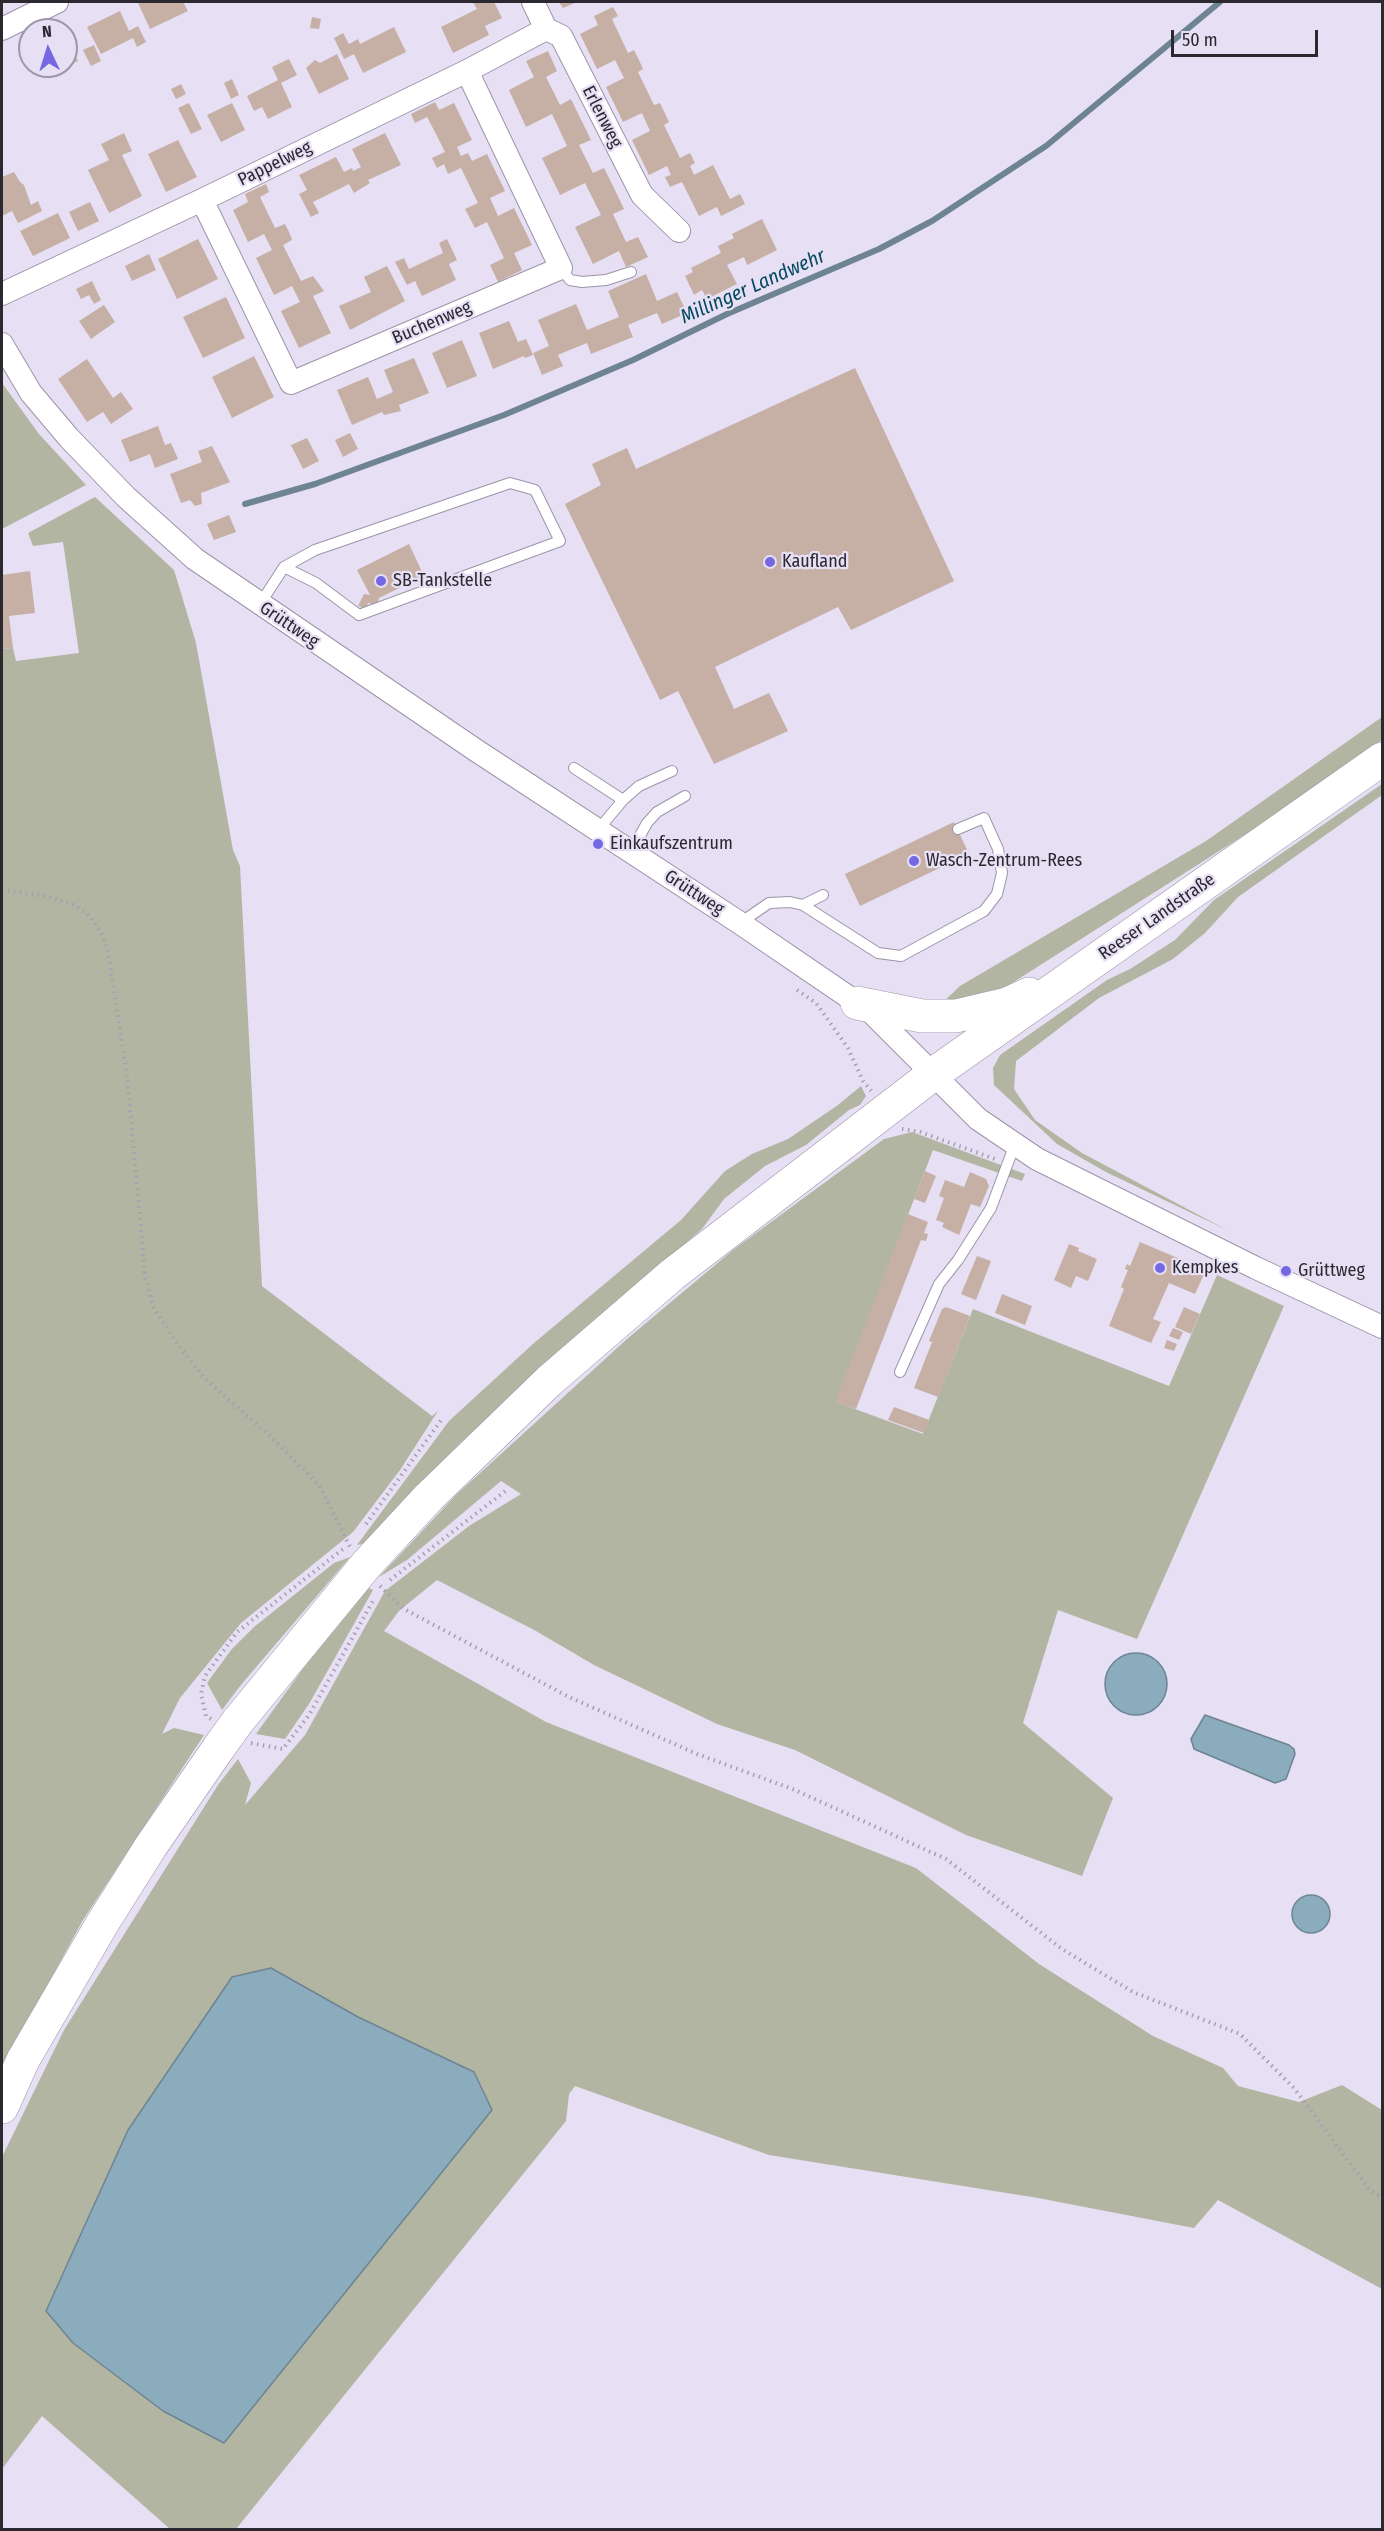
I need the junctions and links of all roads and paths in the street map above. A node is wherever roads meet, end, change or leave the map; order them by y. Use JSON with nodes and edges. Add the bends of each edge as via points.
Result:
{"nodes":[{"id":1,"x":57,"y":2,"type":"edge"},
{"id":2,"x":532,"y":2,"type":"edge"},
{"id":3,"x":2,"y":29,"type":"edge"},
{"id":4,"x":546,"y":29,"type":"junction"},
{"id":5,"x":467,"y":71,"type":"junction"},
{"id":6,"x":202,"y":200,"type":"junction"},
{"id":7,"x":679,"y":231,"type":"dead end"},
{"id":8,"x":561,"y":268,"type":"junction"},
{"id":9,"x":631,"y":272,"type":"dead end"},
{"id":10,"x":2,"y":294,"type":"edge"},
{"id":11,"x":2,"y":344,"type":"edge"},
{"id":12,"x":285,"y":567,"type":"junction"},
{"id":13,"x":260,"y":604,"type":"junction"},
{"id":14,"x":1383,"y":759,"type":"edge"},
{"id":15,"x":574,"y":768,"type":"dead end"},
{"id":16,"x":672,"y":771,"type":"dead end"},
{"id":17,"x":685,"y":796,"type":"dead end"},
{"id":18,"x":623,"y":800,"type":"junction"},
{"id":19,"x":958,"y":829,"type":"dead end"},
{"id":20,"x":598,"y":830,"type":"junction"},
{"id":21,"x":631,"y":852,"type":"junction"},
{"id":22,"x":2,"y":890,"type":"edge"},
{"id":23,"x":823,"y":895,"type":"dead end"},
{"id":24,"x":803,"y":905,"type":"junction"},
{"id":25,"x":740,"y":923,"type":"junction"},
{"id":26,"x":1072,"y":976,"type":"junction"},
{"id":27,"x":857,"y":1003,"type":"junction"},
{"id":28,"x":932,"y":1076,"type":"junction"},
{"id":29,"x":1015,"y":1144,"type":"junction"},
{"id":30,"x":1383,"y":1327,"type":"edge"},
{"id":31,"x":900,"y":1372,"type":"dead end"},
{"id":32,"x":366,"y":1565,"type":"junction"},
{"id":33,"x":2,"y":2107,"type":"edge"},
{"id":34,"x":1383,"y":2197,"type":"edge"}],
"edges":[{"from":1,"to":3,"type":"street"},
{"from":2,"to":4,"type":"street","name":"Erlenweg"},
{"from":4,"to":5,"type":"street","name":"Pappelweg"},
{"from":4,"to":7,"type":"street","name":"Erlenweg","via":[[561,36],[642,195]]},
{"from":5,"to":6,"type":"street","name":"Pappelweg"},
{"from":5,"to":8,"type":"street"},
{"from":6,"to":8,"type":"street","name":"Buchenweg","via":[[291,383]]},
{"from":6,"to":10,"type":"street","name":"Pappelweg"},
{"from":8,"to":9,"type":"lane","via":[[570,280],[582,282]]},
{"from":11,"to":13,"type":"street","name":"Grüttweg","via":[[32,393],[126,497],[195,559]]},
{"from":12,"to":12,"type":"lane","via":[[316,583],[359,615],[560,542],[534,490],[510,483],[315,550]]},
{"from":12,"to":13,"type":"lane"},
{"from":13,"to":20,"type":"street","name":"Grüttweg"},
{"from":14,"to":26,"type":"main road","name":"Reeser Landstraße"},
{"from":15,"to":18,"type":"lane"},
{"from":16,"to":18,"type":"lane","via":[[655,777]]},
{"from":17,"to":21,"type":"lane","via":[[657,812]]},
{"from":18,"to":20,"type":"lane"},
{"from":19,"to":24,"type":"lane","via":[[984,818],[1000,857],[1002,873],[997,894],[984,911],[901,956],[878,953]]},
{"from":20,"to":21,"type":"street","name":"Grüttweg"},
{"from":21,"to":25,"type":"street","name":"Grüttweg"},
{"from":22,"to":32,"type":"path","via":[[72,904],[87,913],[101,932],[108,952],[127,1075],[145,1275],[153,1307],[204,1378],[319,1485],[347,1545]]},
{"from":23,"to":24,"type":"lane"},
{"from":24,"to":25,"type":"lane","via":[[769,903]]},
{"from":25,"to":27,"type":"street","name":"Grüttweg"},
{"from":26,"to":27,"type":"main road","via":[[1007,1004],[956,1016],[922,1016]]},
{"from":26,"to":28,"type":"main road","name":"Reeser Landstraße"},
{"from":27,"to":28,"type":"street","name":"Grüttweg","via":[[872,1013]]},
{"from":28,"to":29,"type":"street","name":"Grüttweg","via":[[978,1119]]},
{"from":28,"to":32,"type":"main road","name":"Reeser Landstraße","via":[[760,1206],[602,1335],[491,1436]]},
{"from":29,"to":30,"type":"street","name":"Grüttweg","via":[[1037,1159],[1246,1263]]},
{"from":29,"to":31,"type":"lane","via":[[991,1208],[939,1284]]},
{"from":32,"to":33,"type":"main road","name":"Reeser Landstraße","via":[[229,1734],[151,1846],[23,2060]]},
{"from":32,"to":34,"type":"path","via":[[381,1587],[404,1608],[569,1697],[697,1754],[795,1790],[946,1859],[1062,1949],[1133,1992],[1240,2034],[1294,2088],[1370,2190]]}]}
